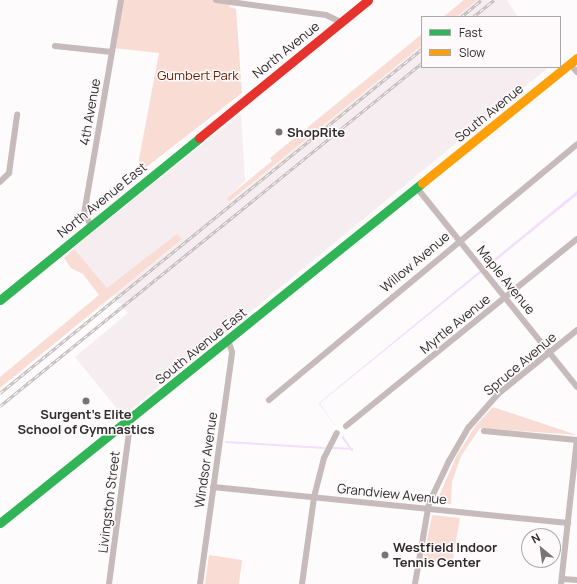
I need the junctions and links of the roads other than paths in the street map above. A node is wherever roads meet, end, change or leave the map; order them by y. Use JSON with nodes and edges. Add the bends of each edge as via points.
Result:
{"nodes":[{"id":1,"x":121,"y":0,"type":"edge"},
{"id":2,"x":216,"y":0,"type":"edge"},
{"id":3,"x":368,"y":0,"type":"edge"},
{"id":4,"x":223,"y":1,"type":"edge"},
{"id":5,"x":341,"y":22,"type":"junction"},
{"id":6,"x":56,"y":46,"type":"dead end"},
{"id":7,"x":112,"y":52,"type":"junction"},
{"id":8,"x":574,"y":61,"type":"edge"},
{"id":9,"x":577,"y":72,"type":"edge"},
{"id":10,"x":17,"y":115,"type":"dead end"},
{"id":11,"x":220,"y":121,"type":"joint"},
{"id":12,"x":577,"y":144,"type":"edge"},
{"id":13,"x":0,"y":182,"type":"edge"},
{"id":14,"x":417,"y":188,"type":"junction"},
{"id":15,"x":91,"y":225,"type":"junction"},
{"id":16,"x":577,"y":239,"type":"edge"},
{"id":17,"x":458,"y":240,"type":"junction"},
{"id":18,"x":505,"y":298,"type":"junction"},
{"id":19,"x":0,"y":300,"type":"edge"},
{"id":20,"x":577,"y":330,"type":"edge"},
{"id":21,"x":228,"y":340,"type":"junction"},
{"id":22,"x":551,"y":352,"type":"junction"},
{"id":23,"x":577,"y":386,"type":"edge"},
{"id":24,"x":269,"y":400,"type":"dead end"},
{"id":25,"x":126,"y":423,"type":"junction"},
{"id":26,"x":346,"y":426,"type":"dead end"},
{"id":27,"x":484,"y":431,"type":"dead end"},
{"id":28,"x":337,"y":432,"type":"dead end"},
{"id":29,"x":577,"y":440,"type":"edge"},
{"id":30,"x":213,"y":487,"type":"junction"},
{"id":31,"x":314,"y":497,"type":"junction"},
{"id":32,"x":428,"y":509,"type":"junction"},
{"id":33,"x":570,"y":509,"type":"junction"},
{"id":34,"x":577,"y":510,"type":"edge"},
{"id":35,"x":0,"y":523,"type":"edge"},
{"id":36,"x":568,"y":523,"type":"junction"},
{"id":37,"x":577,"y":580,"type":"edge"},
{"id":38,"x":562,"y":582,"type":"edge"},
{"id":39,"x":109,"y":584,"type":"edge"},
{"id":40,"x":200,"y":584,"type":"edge"},
{"id":41,"x":302,"y":584,"type":"edge"},
{"id":42,"x":415,"y":584,"type":"edge"}],
"edges":[{"from":1,"to":7,"type":"street","name":"4th Avenue"},
{"from":2,"to":4,"type":"street"},
{"from":3,"to":5,"type":"main road","name":"North Avenue"},
{"from":4,"to":5,"type":"street","via":[[326,15]]},
{"from":5,"to":11,"type":"main road","name":"North Avenue"},
{"from":6,"to":7,"type":"street"},
{"from":7,"to":15,"type":"street","name":"4th Avenue","via":[[84,214]]},
{"from":8,"to":9,"type":"street"},
{"from":8,"to":14,"type":"main road","name":"South Avenue"},
{"from":10,"to":13,"type":"street","via":[[9,173]]},
{"from":11,"to":15,"type":"main road","name":"North Avenue East"},
{"from":12,"to":17,"type":"street","name":"Willow Avenue"},
{"from":14,"to":17,"type":"street","name":"Maple Avenue"},
{"from":14,"to":21,"type":"main road","name":"South Avenue East"},
{"from":15,"to":19,"type":"main road","name":"North Avenue East"},
{"from":16,"to":18,"type":"street","name":"Myrtle Avenue"},
{"from":17,"to":18,"type":"street","name":"Maple Avenue"},
{"from":17,"to":24,"type":"street","name":"Willow Avenue"},
{"from":18,"to":22,"type":"street","name":"Maple Avenue"},
{"from":18,"to":26,"type":"street","name":"Myrtle Avenue"},
{"from":20,"to":22,"type":"street","name":"Spruce Avenue"},
{"from":21,"to":25,"type":"main road","name":"South Avenue East"},
{"from":21,"to":30,"type":"street","name":"Windsor Avenue","via":[[232,352]]},
{"from":22,"to":23,"type":"street","name":"Maple Avenue"},
{"from":22,"to":32,"type":"street","name":"Spruce Avenue","via":[[498,394],[479,416],[448,460]]},
{"from":25,"to":35,"type":"main road","name":"South Avenue East"},
{"from":25,"to":39,"type":"street","name":"Livingston Street","via":[[129,433]]},
{"from":27,"to":29,"type":"street"},
{"from":28,"to":31,"type":"street","via":[[324,458]]},
{"from":29,"to":33,"type":"street"},
{"from":30,"to":31,"type":"street","name":"Grandview Avenue"},
{"from":30,"to":40,"type":"street","name":"Windsor Avenue"},
{"from":31,"to":32,"type":"street","name":"Grandview Avenue"},
{"from":31,"to":41,"type":"street"},
{"from":32,"to":36,"type":"street","name":"Grandview Avenue"},
{"from":32,"to":42,"type":"street","name":"Spruce Avenue"},
{"from":33,"to":34,"type":"street"},
{"from":33,"to":36,"type":"street"},
{"from":36,"to":38,"type":"street"},
{"from":37,"to":38,"type":"street"}]}
